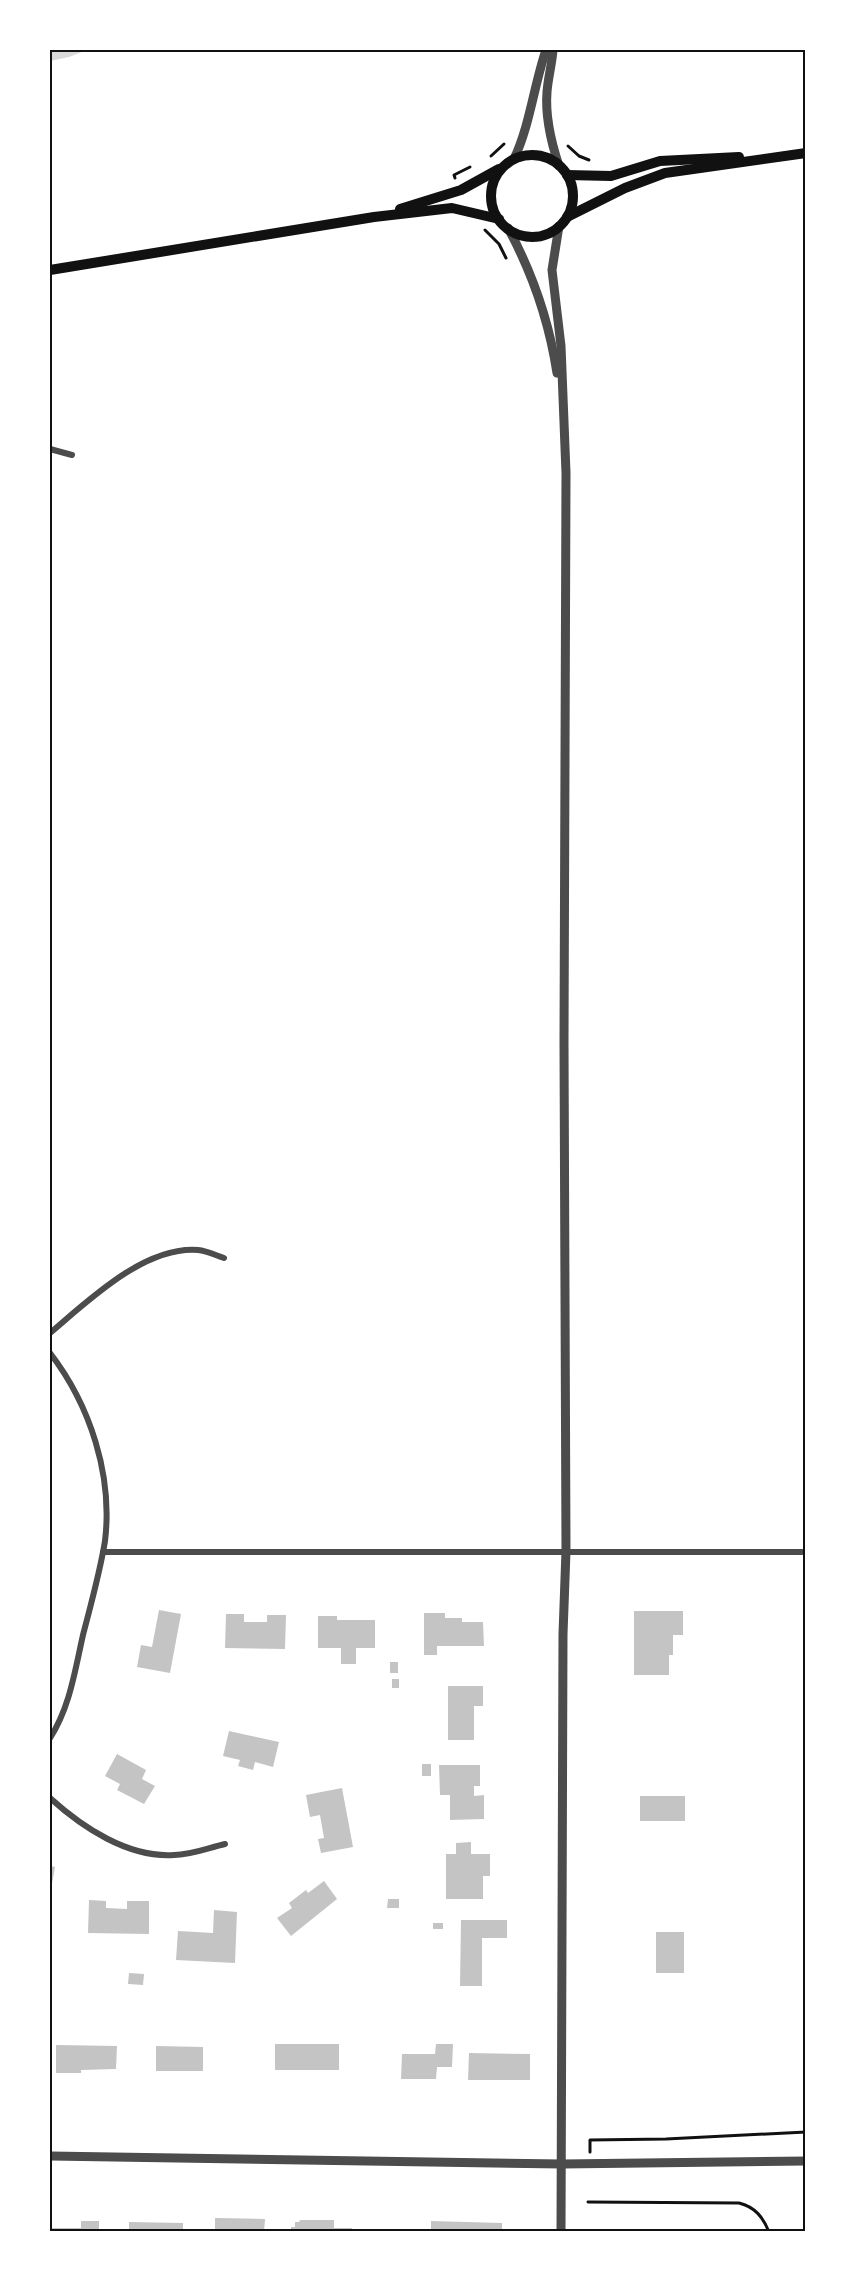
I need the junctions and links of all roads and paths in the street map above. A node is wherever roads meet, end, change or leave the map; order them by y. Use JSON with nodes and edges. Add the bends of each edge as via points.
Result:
{"nodes":[{"id":1,"x":546,"y":50,"type":"edge"},
{"id":2,"x":553,"y":50,"type":"edge"},
{"id":3,"x":508,"y":137,"type":"dead end"},
{"id":4,"x":564,"y":139,"type":"dead end"},
{"id":5,"x":802,"y":154,"type":"edge"},
{"id":6,"x":514,"y":159,"type":"junction"},
{"id":7,"x":483,"y":160,"type":"dead end"},
{"id":8,"x":598,"y":161,"type":"dead end"},
{"id":9,"x":473,"y":165,"type":"dead end"},
{"id":10,"x":504,"y":166,"type":"junction"},
{"id":11,"x":559,"y":166,"type":"junction"},
{"id":12,"x":567,"y":175,"type":"junction"},
{"id":13,"x":456,"y":181,"type":"dead end"},
{"id":14,"x":374,"y":217,"type":"junction"},
{"id":15,"x":567,"y":217,"type":"junction"},
{"id":16,"x":499,"y":219,"type":"junction"},
{"id":17,"x":477,"y":226,"type":"dead end"},
{"id":18,"x":559,"y":226,"type":"junction"},
{"id":19,"x":508,"y":228,"type":"junction"},
{"id":20,"x":510,"y":264,"type":"dead end"},
{"id":21,"x":50,"y":270,"type":"edge"},
{"id":22,"x":565,"y":424,"type":"junction"},
{"id":23,"x":50,"y":449,"type":"edge"},
{"id":24,"x":72,"y":455,"type":"dead end"},
{"id":25,"x":224,"y":1258,"type":"dead end"},
{"id":26,"x":50,"y":1333,"type":"edge"},
{"id":27,"x":50,"y":1353,"type":"edge"},
{"id":28,"x":566,"y":1551,"type":"junction"},
{"id":29,"x":103,"y":1552,"type":"junction"},
{"id":30,"x":806,"y":1552,"type":"edge"},
{"id":31,"x":50,"y":1738,"type":"edge"},
{"id":32,"x":50,"y":1798,"type":"edge"},
{"id":33,"x":225,"y":1844,"type":"dead end"},
{"id":34,"x":806,"y":2133,"type":"edge"},
{"id":35,"x":50,"y":2156,"type":"edge"},
{"id":36,"x":806,"y":2162,"type":"edge"},
{"id":37,"x":590,"y":2163,"type":"junction"},
{"id":38,"x":562,"y":2164,"type":"junction"},
{"id":39,"x":588,"y":2202,"type":"dead end"},
{"id":40,"x":561,"y":2232,"type":"edge"},
{"id":41,"x":769,"y":2232,"type":"edge"}],
"edges":[{"from":1,"to":6,"type":"street"},
{"from":2,"to":11,"type":"street","via":[[547,112]]},
{"from":3,"to":7,"type":"path","via":[[504,145]]},
{"from":4,"to":8,"type":"path","via":[[579,156]]},
{"from":5,"to":12,"type":"main road","via":[[677,159],[611,176]]},
{"from":5,"to":15,"type":"main road","via":[[665,173]]},
{"from":6,"to":10,"type":"main road"},
{"from":6,"to":11,"type":"main road","via":[[541,156]]},
{"from":9,"to":13,"type":"path","via":[[454,176]]},
{"from":10,"to":14,"type":"main road","via":[[461,190]]},
{"from":10,"to":16,"type":"main road","via":[[492,188],[491,201]]},
{"from":11,"to":12,"type":"main road"},
{"from":12,"to":15,"type":"main road","via":[[573,197]]},
{"from":14,"to":16,"type":"main road","via":[[452,208]]},
{"from":14,"to":21,"type":"main road"},
{"from":15,"to":18,"type":"main road"},
{"from":16,"to":19,"type":"main road"},
{"from":17,"to":20,"type":"path","via":[[493,237]]},
{"from":18,"to":19,"type":"main road","via":[[539,236],[525,236]]},
{"from":18,"to":22,"type":"street","via":[[552,270]]},
{"from":19,"to":22,"type":"street","via":[[525,260],[546,317]]},
{"from":22,"to":28,"type":"street"},
{"from":23,"to":24,"type":"street"},
{"from":25,"to":26,"type":"street","via":[[206,1251],[184,1250],[146,1262],[96,1294]]},
{"from":27,"to":29,"type":"street","via":[[80,1401],[99,1454],[106,1520]]},
{"from":28,"to":29,"type":"street"},
{"from":28,"to":30,"type":"street"},
{"from":28,"to":38,"type":"street"},
{"from":29,"to":31,"type":"street","via":[[71,1687]]},
{"from":32,"to":33,"type":"street","via":[[91,1828],[145,1854],[177,1855]]},
{"from":34,"to":37,"type":"path","via":[[590,2140]]},
{"from":35,"to":38,"type":"street"},
{"from":36,"to":37,"type":"street"},
{"from":37,"to":38,"type":"street"},
{"from":38,"to":40,"type":"street"},
{"from":39,"to":41,"type":"path","via":[[740,2203],[763,2218]]}]}
